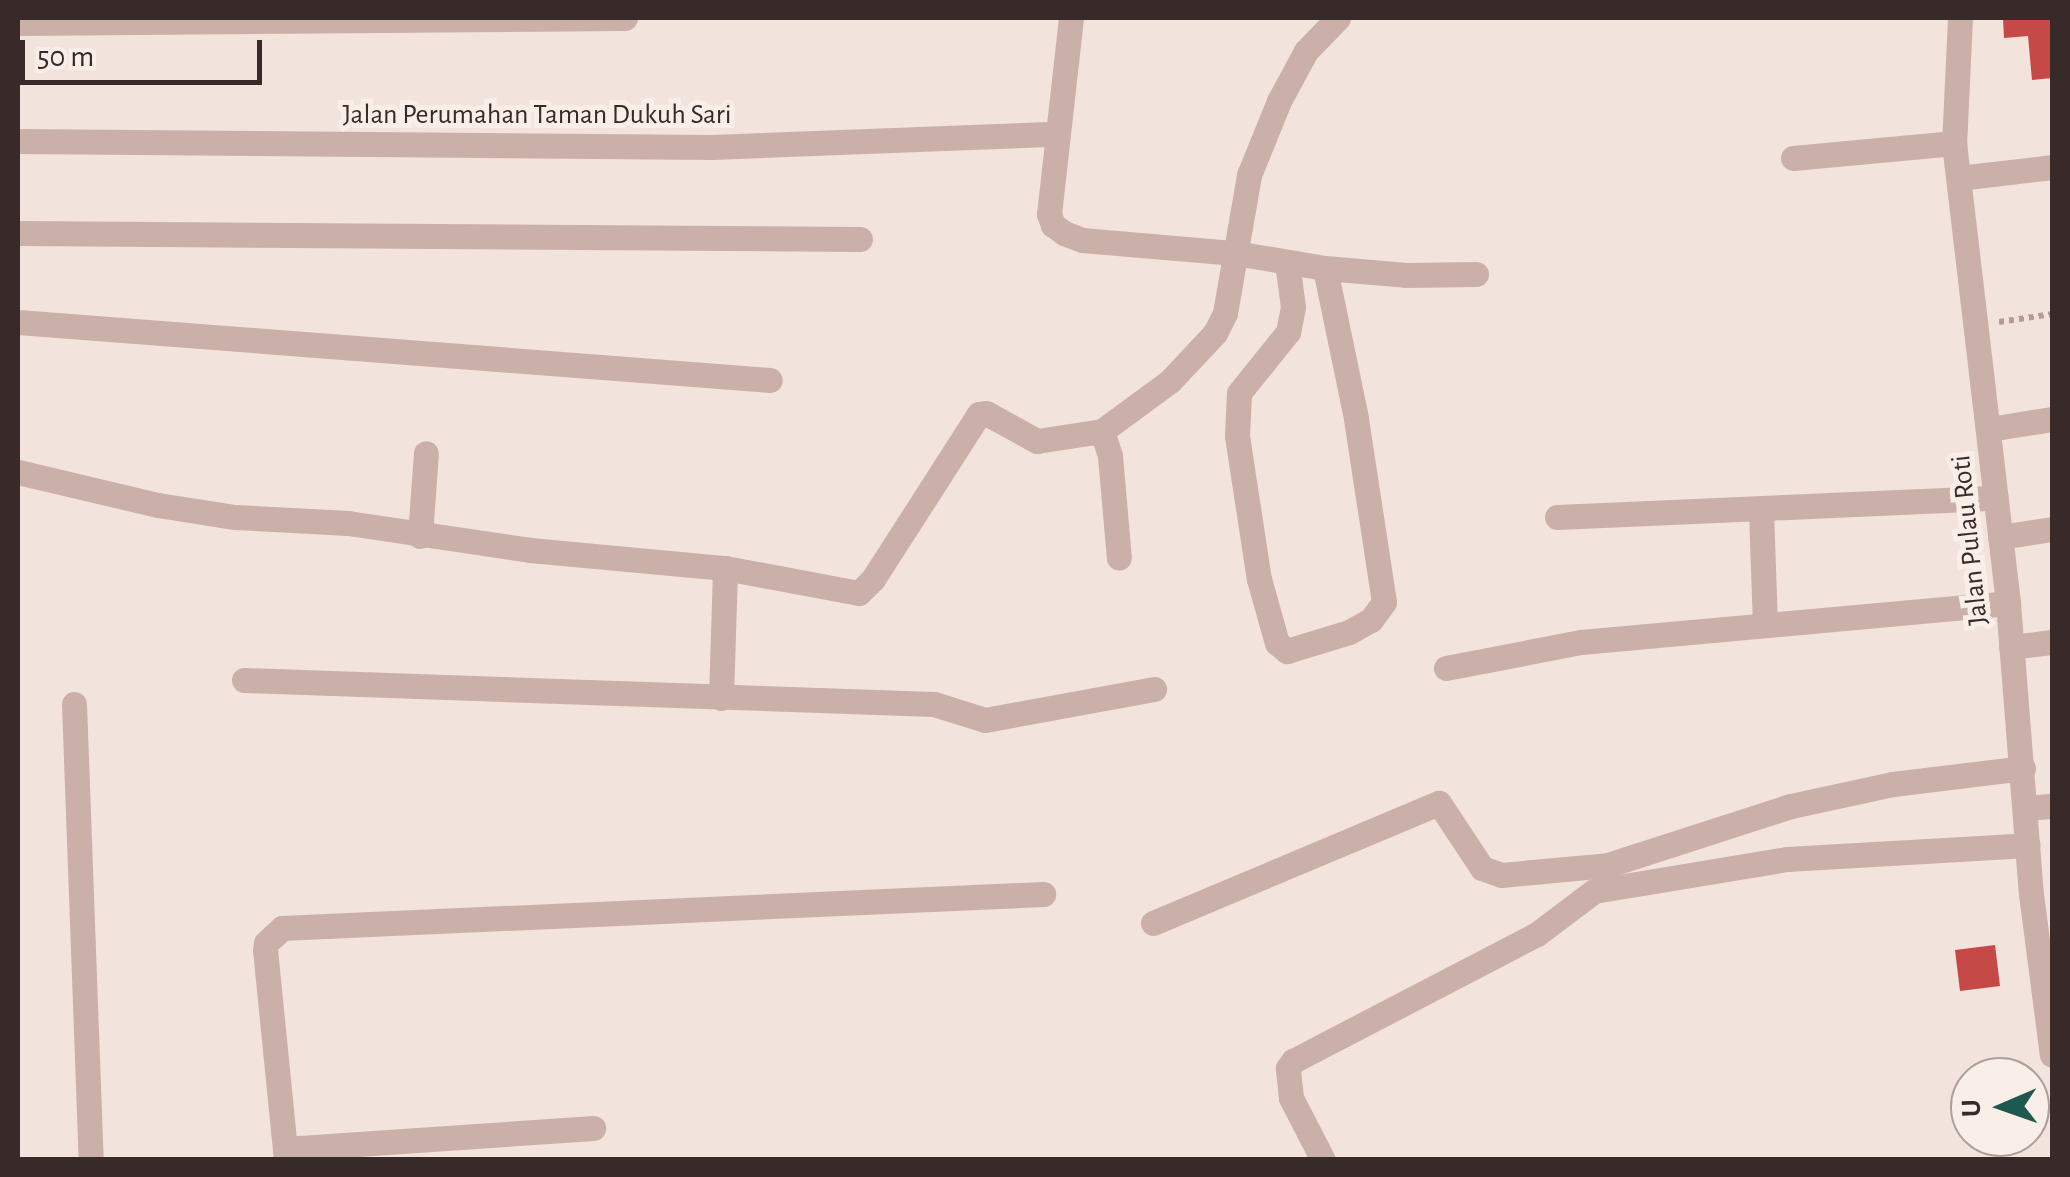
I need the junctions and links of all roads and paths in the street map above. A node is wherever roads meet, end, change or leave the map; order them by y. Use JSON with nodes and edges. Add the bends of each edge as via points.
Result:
{"nodes":[{"id":1,"x":624,"y":18,"type":"edge"},
{"id":2,"x":1071,"y":18,"type":"edge"},
{"id":3,"x":1338,"y":18,"type":"edge"},
{"id":4,"x":1960,"y":18,"type":"edge"},
{"id":5,"x":18,"y":23,"type":"edge"},
{"id":6,"x":1056,"y":134,"type":"junction"},
{"id":7,"x":18,"y":141,"type":"edge"},
{"id":8,"x":1954,"y":142,"type":"junction"},
{"id":9,"x":1793,"y":158,"type":"dead end"},
{"id":10,"x":2052,"y":167,"type":"edge"},
{"id":11,"x":1959,"y":178,"type":"junction"},
{"id":12,"x":18,"y":233,"type":"edge"},
{"id":13,"x":860,"y":238,"type":"dead end"},
{"id":14,"x":1235,"y":253,"type":"junction"},
{"id":15,"x":1287,"y":262,"type":"junction"},
{"id":16,"x":1325,"y":268,"type":"junction"},
{"id":17,"x":1476,"y":274,"type":"dead end"},
{"id":18,"x":2052,"y":314,"type":"edge"},
{"id":19,"x":18,"y":322,"type":"edge"},
{"id":20,"x":1973,"y":326,"type":"junction"},
{"id":21,"x":770,"y":380,"type":"dead end"},
{"id":22,"x":2052,"y":419,"type":"edge"},
{"id":23,"x":1989,"y":429,"type":"junction"},
{"id":24,"x":1102,"y":431,"type":"junction"},
{"id":25,"x":426,"y":453,"type":"dead end"},
{"id":26,"x":18,"y":472,"type":"edge"},
{"id":27,"x":1996,"y":498,"type":"junction"},
{"id":28,"x":1761,"y":510,"type":"junction"},
{"id":29,"x":1557,"y":517,"type":"dead end"},
{"id":30,"x":2052,"y":529,"type":"edge"},
{"id":31,"x":420,"y":536,"type":"junction"},
{"id":32,"x":2000,"y":537,"type":"junction"},
{"id":33,"x":1119,"y":558,"type":"dead end"},
{"id":34,"x":725,"y":568,"type":"junction"},
{"id":35,"x":2008,"y":603,"type":"junction"},
{"id":36,"x":1765,"y":625,"type":"junction"},
{"id":37,"x":2052,"y":642,"type":"edge"},
{"id":38,"x":2011,"y":647,"type":"junction"},
{"id":39,"x":1446,"y":668,"type":"dead end"},
{"id":40,"x":244,"y":680,"type":"dead end"},
{"id":41,"x":1154,"y":689,"type":"dead end"},
{"id":42,"x":721,"y":698,"type":"junction"},
{"id":43,"x":74,"y":704,"type":"dead end"},
{"id":44,"x":2023,"y":768,"type":"junction"},
{"id":45,"x":2040,"y":807,"type":"edge"},
{"id":46,"x":2028,"y":845,"type":"junction"},
{"id":47,"x":1043,"y":894,"type":"dead end"},
{"id":48,"x":1153,"y":923,"type":"dead end"},
{"id":49,"x":2044,"y":934,"type":"edge"},
{"id":50,"x":2052,"y":1055,"type":"edge"},
{"id":51,"x":593,"y":1128,"type":"dead end"},
{"id":52,"x":286,"y":1154,"type":"edge"},
{"id":53,"x":90,"y":1160,"type":"edge"},
{"id":54,"x":1324,"y":1160,"type":"edge"}],
"edges":[{"from":1,"to":5,"type":"street"},
{"from":2,"to":6,"type":"street"},
{"from":3,"to":14,"type":"street","via":[[1306,51],[1278,102],[1249,175]]},
{"from":4,"to":8,"type":"street","name":"Jalan Pulau Roti"},
{"from":6,"to":7,"type":"street","name":"Jalan Perumahan Taman Dukuh Sari","via":[[712,147]]},
{"from":6,"to":14,"type":"street","via":[[1048,214],[1064,233]]},
{"from":8,"to":9,"type":"street"},
{"from":8,"to":11,"type":"street","name":"Jalan Pulau Roti"},
{"from":10,"to":11,"type":"street"},
{"from":11,"to":20,"type":"street","name":"Jalan Pulau Roti"},
{"from":12,"to":13,"type":"street"},
{"from":14,"to":15,"type":"street"},
{"from":14,"to":24,"type":"street","via":[[1215,333],[1170,381]]},
{"from":15,"to":16,"type":"street"},
{"from":15,"to":16,"type":"street","via":[[1293,307],[1288,332],[1239,394],[1236,436],[1259,579],[1276,643],[1287,651],[1349,632],[1371,620],[1384,602]]},
{"from":16,"to":17,"type":"street"},
{"from":18,"to":20,"type":"path"},
{"from":19,"to":21,"type":"street"},
{"from":20,"to":23,"type":"street","name":"Jalan Pulau Roti"},
{"from":22,"to":23,"type":"street"},
{"from":23,"to":27,"type":"street","name":"Jalan Pulau Roti"},
{"from":24,"to":33,"type":"street"},
{"from":24,"to":34,"type":"street","via":[[1037,441],[979,414],[858,593]]},
{"from":25,"to":31,"type":"street"},
{"from":26,"to":31,"type":"street","via":[[158,505]]},
{"from":27,"to":28,"type":"street"},
{"from":27,"to":32,"type":"street","name":"Jalan Pulau Roti"},
{"from":28,"to":29,"type":"street"},
{"from":28,"to":36,"type":"street"},
{"from":30,"to":32,"type":"street"},
{"from":31,"to":34,"type":"street"},
{"from":32,"to":35,"type":"street","name":"Jalan Pulau Roti"},
{"from":34,"to":42,"type":"street"},
{"from":35,"to":36,"type":"street"},
{"from":35,"to":38,"type":"street","name":"Jalan Pulau Roti"},
{"from":36,"to":39,"type":"street","via":[[1581,642]]},
{"from":37,"to":38,"type":"street"},
{"from":38,"to":44,"type":"street","name":"Jalan Pulau Roti"},
{"from":40,"to":42,"type":"street"},
{"from":41,"to":42,"type":"street","via":[[984,720],[934,704]]},
{"from":43,"to":53,"type":"street"},
{"from":44,"to":45,"type":"street","name":"Jalan Pulau Roti"},
{"from":44,"to":48,"type":"street","via":[[1894,784],[1791,806],[1608,865],[1502,875],[1482,868],[1439,803]]},
{"from":45,"to":46,"type":"street","name":"Jalan Pulau Roti"},
{"from":46,"to":49,"type":"street","name":"Jalan Pulau Roti"},
{"from":46,"to":54,"type":"street","via":[[1788,859],[1594,892],[1537,934],[1293,1062],[1291,1098]]},
{"from":47,"to":52,"type":"street","via":[[282,928],[266,951]]},
{"from":49,"to":50,"type":"street","name":"Jalan Pulau Roti"},
{"from":51,"to":52,"type":"street"}]}
